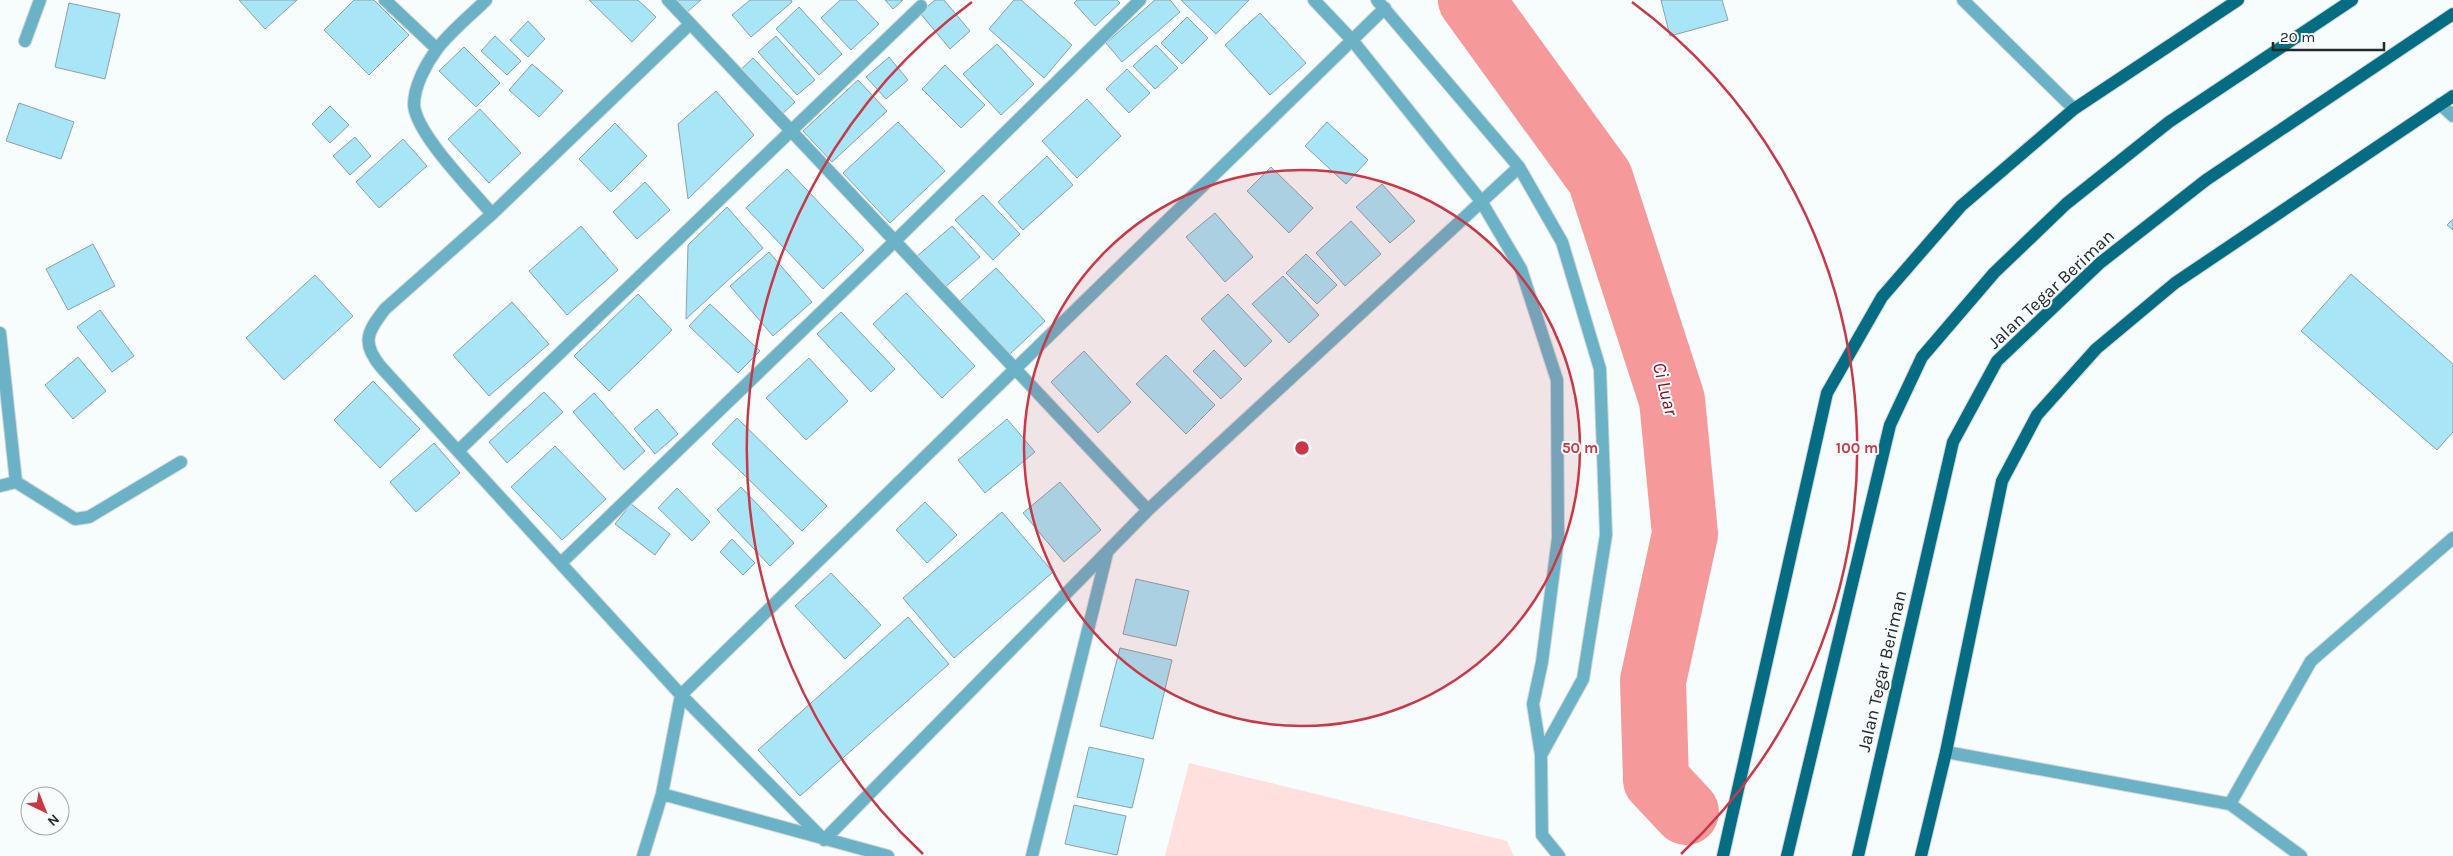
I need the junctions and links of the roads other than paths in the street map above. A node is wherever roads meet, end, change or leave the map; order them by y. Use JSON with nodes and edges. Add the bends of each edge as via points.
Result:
{"nodes":[{"id":1,"x":40,"y":0,"type":"edge"},
{"id":2,"x":385,"y":0,"type":"edge"},
{"id":3,"x":486,"y":0,"type":"edge"},
{"id":4,"x":668,"y":0,"type":"edge"},
{"id":5,"x":1140,"y":0,"type":"edge"},
{"id":6,"x":1314,"y":0,"type":"edge"},
{"id":7,"x":1963,"y":0,"type":"edge"},
{"id":8,"x":2238,"y":0,"type":"edge"},
{"id":9,"x":2352,"y":0,"type":"edge"},
{"id":10,"x":1381,"y":4,"type":"edge"},
{"id":11,"x":921,"y":6,"type":"dead end"},
{"id":12,"x":2453,"y":14,"type":"edge"},
{"id":13,"x":690,"y":24,"type":"junction"},
{"id":14,"x":1352,"y":40,"type":"junction"},
{"id":15,"x":25,"y":41,"type":"dead end"},
{"id":16,"x":437,"y":49,"type":"junction"},
{"id":17,"x":2453,"y":96,"type":"edge"},
{"id":18,"x":2440,"y":104,"type":"junction"},
{"id":19,"x":2074,"y":109,"type":"junction"},
{"id":20,"x":2453,"y":116,"type":"edge"},
{"id":21,"x":791,"y":131,"type":"junction"},
{"id":22,"x":1519,"y":167,"type":"junction"},
{"id":23,"x":1481,"y":201,"type":"junction"},
{"id":24,"x":492,"y":214,"type":"junction"},
{"id":25,"x":895,"y":241,"type":"junction"},
{"id":26,"x":0,"y":333,"type":"edge"},
{"id":27,"x":1015,"y":368,"type":"junction"},
{"id":28,"x":458,"y":451,"type":"junction"},
{"id":29,"x":181,"y":462,"type":"dead end"},
{"id":30,"x":16,"y":482,"type":"junction"},
{"id":31,"x":0,"y":486,"type":"edge"},
{"id":32,"x":1148,"y":510,"type":"junction"},
{"id":33,"x":2453,"y":538,"type":"edge"},
{"id":34,"x":1107,"y":553,"type":"junction"},
{"id":35,"x":561,"y":564,"type":"junction"},
{"id":36,"x":681,"y":694,"type":"junction"},
{"id":37,"x":1946,"y":752,"type":"junction"},
{"id":38,"x":1541,"y":755,"type":"junction"},
{"id":39,"x":662,"y":794,"type":"junction"},
{"id":40,"x":2230,"y":804,"type":"junction"},
{"id":41,"x":824,"y":840,"type":"junction"},
{"id":42,"x":644,"y":856,"type":"edge"},
{"id":43,"x":888,"y":856,"type":"edge"},
{"id":44,"x":1032,"y":856,"type":"edge"},
{"id":45,"x":1559,"y":856,"type":"edge"},
{"id":46,"x":1722,"y":856,"type":"edge"},
{"id":47,"x":1787,"y":856,"type":"edge"},
{"id":48,"x":1858,"y":856,"type":"edge"},
{"id":49,"x":1921,"y":856,"type":"edge"},
{"id":50,"x":2301,"y":856,"type":"edge"}],
"edges":[{"from":1,"to":15,"type":"street"},
{"from":2,"to":16,"type":"street"},
{"from":3,"to":16,"type":"street"},
{"from":4,"to":13,"type":"street"},
{"from":5,"to":25,"type":"street"},
{"from":6,"to":14,"type":"street"},
{"from":7,"to":19,"type":"street"},
{"from":8,"to":19,"type":"main road"},
{"from":9,"to":47,"type":"main road","via":[[2170,122],[2066,204],[1994,273],[1922,357],[1890,425]]},
{"from":10,"to":14,"type":"street"},
{"from":10,"to":22,"type":"street"},
{"from":11,"to":21,"type":"street"},
{"from":12,"to":48,"type":"main road","name":"Jalan Tegar Beriman","via":[[2206,180],[2100,262],[1997,361],[1953,442]]},
{"from":13,"to":21,"type":"street"},
{"from":13,"to":24,"type":"street"},
{"from":14,"to":23,"type":"street"},
{"from":14,"to":27,"type":"street"},
{"from":16,"to":24,"type":"street","via":[[421,76],[414,105],[419,123]]},
{"from":17,"to":18,"type":"main road"},
{"from":18,"to":20,"type":"street"},
{"from":18,"to":37,"type":"main road","via":[[2175,282],[2096,349],[2037,415],[2002,481]]},
{"from":19,"to":46,"type":"main road","via":[[1961,206],[1882,298],[1827,393]]},
{"from":21,"to":25,"type":"street"},
{"from":21,"to":28,"type":"street"},
{"from":22,"to":23,"type":"street"},
{"from":22,"to":38,"type":"street","via":[[1562,242],[1600,369],[1601,388],[1606,535],[1583,679]]},
{"from":23,"to":32,"type":"street"},
{"from":23,"to":38,"type":"street","via":[[1521,269],[1556,380],[1558,538],[1542,662],[1533,704]]},
{"from":24,"to":28,"type":"street","via":[[385,309],[370,327],[367,343],[373,358]]},
{"from":25,"to":27,"type":"street"},
{"from":25,"to":35,"type":"street"},
{"from":26,"to":30,"type":"street"},
{"from":27,"to":32,"type":"street"},
{"from":27,"to":36,"type":"street"},
{"from":28,"to":35,"type":"street"},
{"from":29,"to":30,"type":"street","via":[[89,517],[75,519]]},
{"from":30,"to":31,"type":"street"},
{"from":32,"to":34,"type":"street"},
{"from":33,"to":40,"type":"street","via":[[2311,661]]},
{"from":34,"to":41,"type":"street"},
{"from":34,"to":44,"type":"street"},
{"from":35,"to":36,"type":"street"},
{"from":36,"to":39,"type":"street"},
{"from":36,"to":41,"type":"street"},
{"from":37,"to":40,"type":"street"},
{"from":37,"to":49,"type":"main road"},
{"from":38,"to":45,"type":"street","via":[[1542,835]]},
{"from":39,"to":41,"type":"street"},
{"from":39,"to":42,"type":"street"},
{"from":40,"to":50,"type":"street"},
{"from":41,"to":43,"type":"street"}]}
